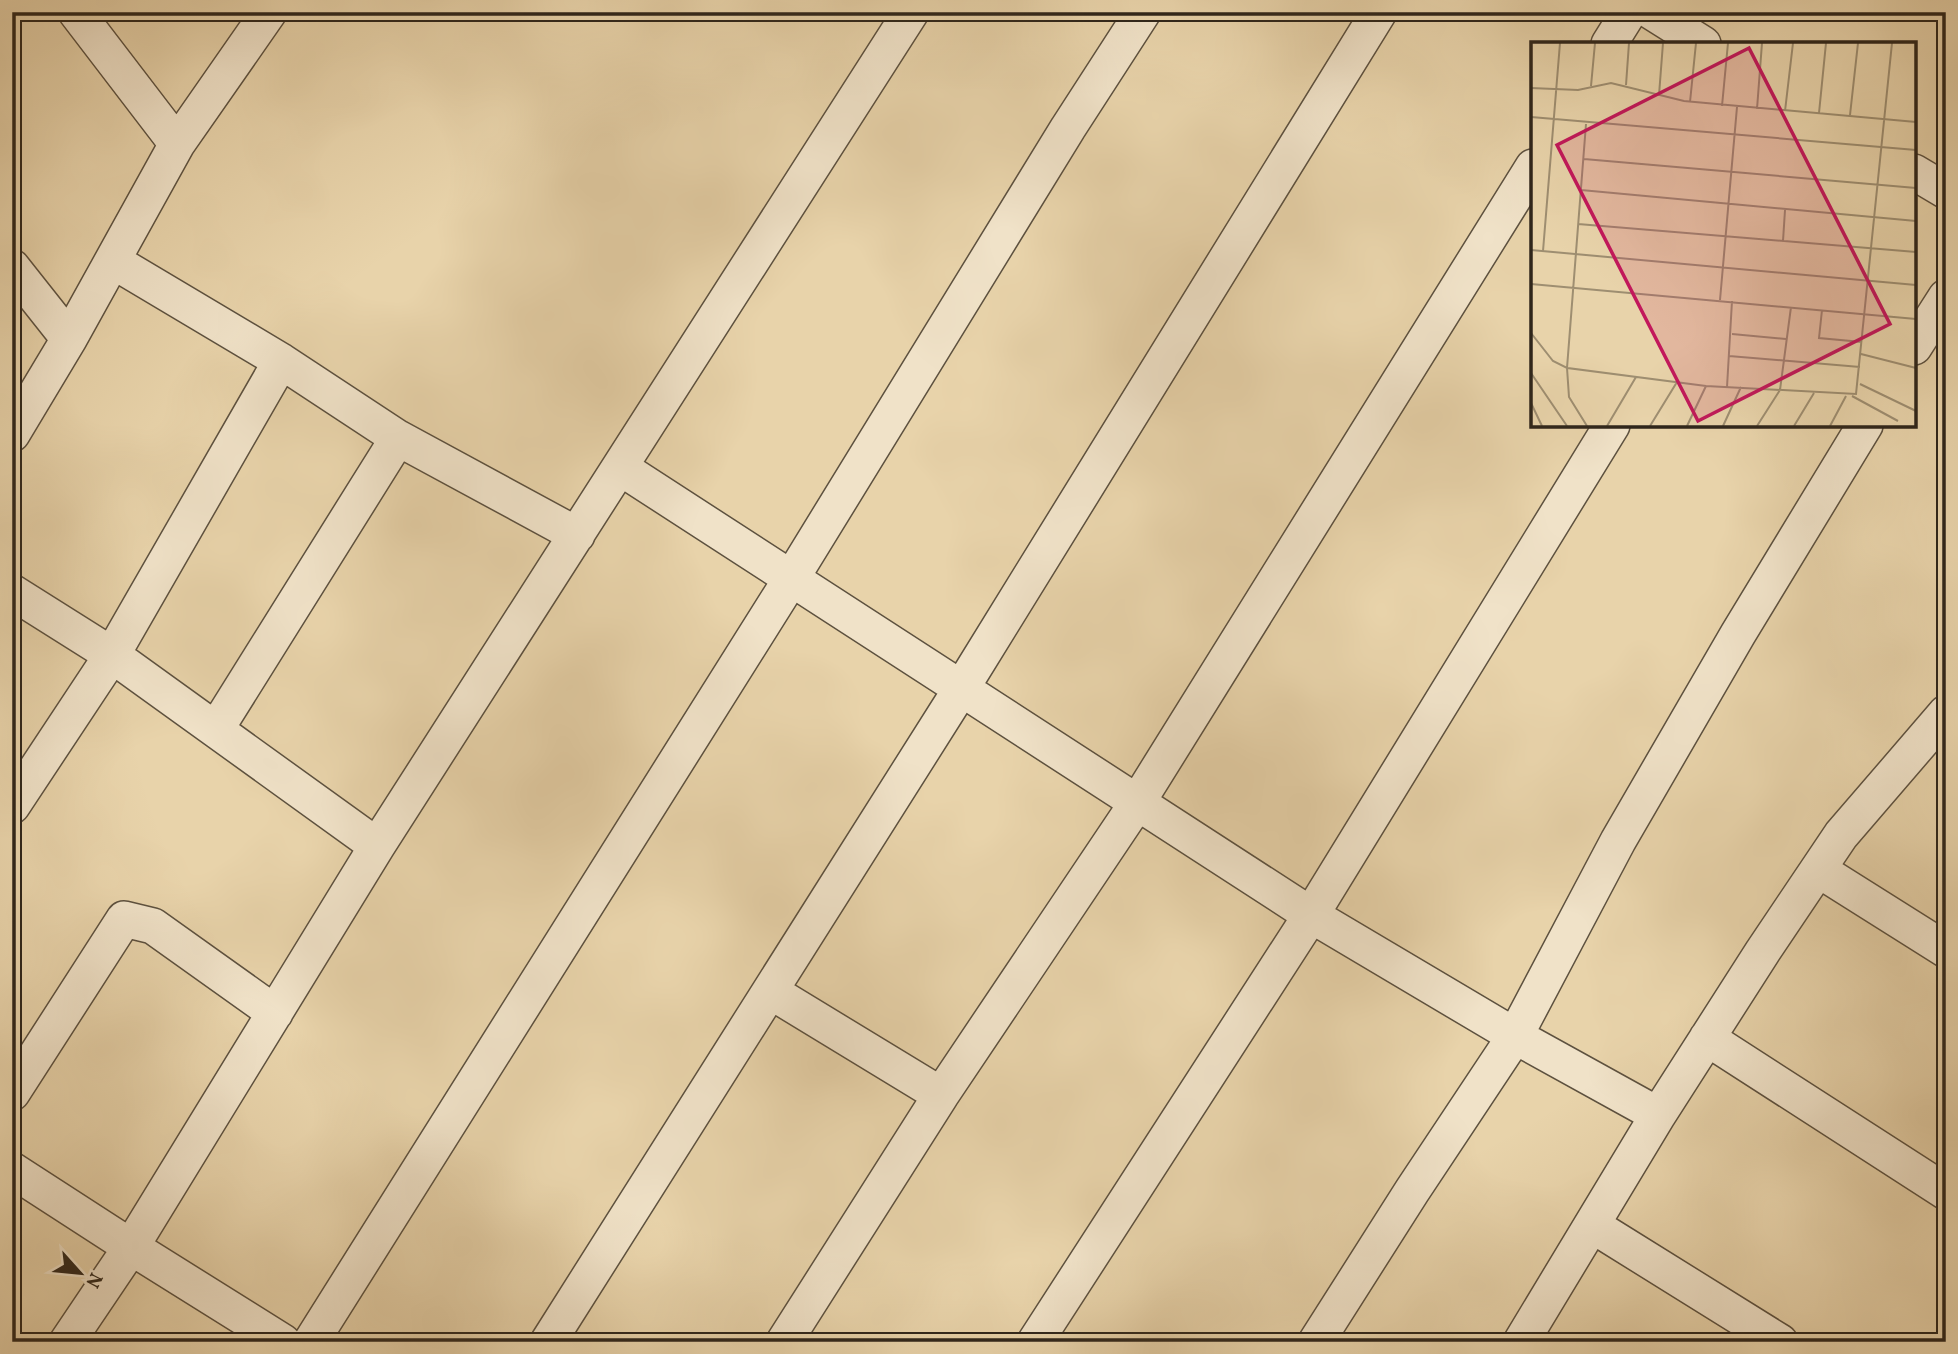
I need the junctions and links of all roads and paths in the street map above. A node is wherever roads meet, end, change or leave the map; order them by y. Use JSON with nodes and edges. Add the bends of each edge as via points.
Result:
{"nodes":[{"id":1,"x":76,"y":12,"type":"edge"},
{"id":2,"x":269,"y":12,"type":"edge"},
{"id":3,"x":911,"y":12,"type":"edge"},
{"id":4,"x":1143,"y":12,"type":"edge"},
{"id":5,"x":1379,"y":12,"type":"edge"},
{"id":6,"x":1629,"y":12,"type":"edge"},
{"id":7,"x":1652,"y":12,"type":"edge"},
{"id":8,"x":1610,"y":42,"type":"edge"},
{"id":9,"x":1700,"y":42,"type":"edge"},
{"id":10,"x":177,"y":144,"type":"junction"},
{"id":11,"x":1531,"y":170,"type":"edge"},
{"id":12,"x":1916,"y":174,"type":"edge"},
{"id":13,"x":1946,"y":191,"type":"edge"},
{"id":14,"x":113,"y":261,"type":"junction"},
{"id":15,"x":12,"y":267,"type":"edge"},
{"id":16,"x":1946,"y":297,"type":"edge"},
{"id":17,"x":69,"y":339,"type":"junction"},
{"id":18,"x":1916,"y":344,"type":"edge"},
{"id":19,"x":281,"y":361,"type":"junction"},
{"id":20,"x":1611,"y":427,"type":"edge"},
{"id":21,"x":1864,"y":427,"type":"edge"},
{"id":22,"x":12,"y":434,"type":"edge"},
{"id":23,"x":398,"y":439,"type":"junction"},
{"id":24,"x":621,"y":468,"type":"junction"},
{"id":25,"x":577,"y":536,"type":"junction"},
{"id":26,"x":791,"y":579,"type":"junction"},
{"id":27,"x":12,"y":592,"type":"edge"},
{"id":28,"x":112,"y":655,"type":"junction"},
{"id":29,"x":961,"y":689,"type":"junction"},
{"id":30,"x":1945,"y":714,"type":"edge"},
{"id":31,"x":216,"y":729,"type":"junction"},
{"id":32,"x":1137,"y":803,"type":"junction"},
{"id":33,"x":12,"y":806,"type":"edge"},
{"id":34,"x":377,"y":846,"type":"junction"},
{"id":35,"x":1819,"y":870,"type":"junction"},
{"id":36,"x":1311,"y":915,"type":"junction"},
{"id":37,"x":1946,"y":950,"type":"edge"},
{"id":38,"x":770,"y":991,"type":"junction"},
{"id":39,"x":275,"y":1013,"type":"junction"},
{"id":40,"x":1515,"y":1036,"type":"junction"},
{"id":41,"x":1707,"y":1038,"type":"junction"},
{"id":42,"x":12,"y":1093,"type":"edge"},
{"id":43,"x":941,"y":1095,"type":"junction"},
{"id":44,"x":1658,"y":1115,"type":"junction"},
{"id":45,"x":12,"y":1170,"type":"edge"},
{"id":46,"x":1946,"y":1192,"type":"edge"},
{"id":47,"x":1591,"y":1225,"type":"junction"},
{"id":48,"x":131,"y":1247,"type":"junction"},
{"id":49,"x":67,"y":1342,"type":"edge"},
{"id":50,"x":283,"y":1342,"type":"edge"},
{"id":51,"x":311,"y":1342,"type":"edge"},
{"id":52,"x":548,"y":1342,"type":"edge"},
{"id":53,"x":784,"y":1342,"type":"edge"},
{"id":54,"x":1035,"y":1342,"type":"edge"},
{"id":55,"x":1316,"y":1342,"type":"edge"},
{"id":56,"x":1521,"y":1342,"type":"edge"},
{"id":57,"x":1780,"y":1342,"type":"edge"}],
"edges":[{"from":1,"to":10,"type":"street"},
{"from":2,"to":10,"type":"street"},
{"from":3,"to":24,"type":"street"},
{"from":4,"to":26,"type":"street"},
{"from":5,"to":29,"type":"street"},
{"from":6,"to":8,"type":"street"},
{"from":7,"to":9,"type":"street"},
{"from":10,"to":14,"type":"street"},
{"from":11,"to":32,"type":"street"},
{"from":12,"to":13,"type":"street"},
{"from":14,"to":17,"type":"street"},
{"from":14,"to":19,"type":"street"},
{"from":15,"to":17,"type":"street"},
{"from":16,"to":18,"type":"street"},
{"from":17,"to":22,"type":"street"},
{"from":19,"to":23,"type":"street"},
{"from":19,"to":28,"type":"street"},
{"from":20,"to":36,"type":"street"},
{"from":21,"to":40,"type":"street","via":[[1618,841]]},
{"from":23,"to":25,"type":"street"},
{"from":23,"to":31,"type":"street"},
{"from":24,"to":25,"type":"street"},
{"from":24,"to":26,"type":"street"},
{"from":25,"to":34,"type":"street"},
{"from":26,"to":29,"type":"street"},
{"from":26,"to":51,"type":"street"},
{"from":27,"to":28,"type":"street"},
{"from":28,"to":31,"type":"street"},
{"from":28,"to":33,"type":"street"},
{"from":29,"to":32,"type":"street"},
{"from":29,"to":38,"type":"street"},
{"from":30,"to":35,"type":"street","via":[[1841,835]]},
{"from":31,"to":34,"type":"street"},
{"from":32,"to":36,"type":"street"},
{"from":32,"to":43,"type":"street"},
{"from":34,"to":39,"type":"street"},
{"from":35,"to":37,"type":"street"},
{"from":35,"to":41,"type":"street"},
{"from":36,"to":40,"type":"street"},
{"from":36,"to":54,"type":"street"},
{"from":38,"to":43,"type":"street"},
{"from":38,"to":52,"type":"street"},
{"from":39,"to":42,"type":"street","via":[[153,926],[124,919]]},
{"from":39,"to":48,"type":"street"},
{"from":40,"to":44,"type":"street"},
{"from":40,"to":55,"type":"street"},
{"from":41,"to":44,"type":"street"},
{"from":41,"to":46,"type":"street"},
{"from":43,"to":53,"type":"street"},
{"from":44,"to":47,"type":"street"},
{"from":45,"to":48,"type":"street"},
{"from":47,"to":56,"type":"street"},
{"from":47,"to":57,"type":"street"},
{"from":48,"to":49,"type":"street"},
{"from":48,"to":50,"type":"street"}]}
